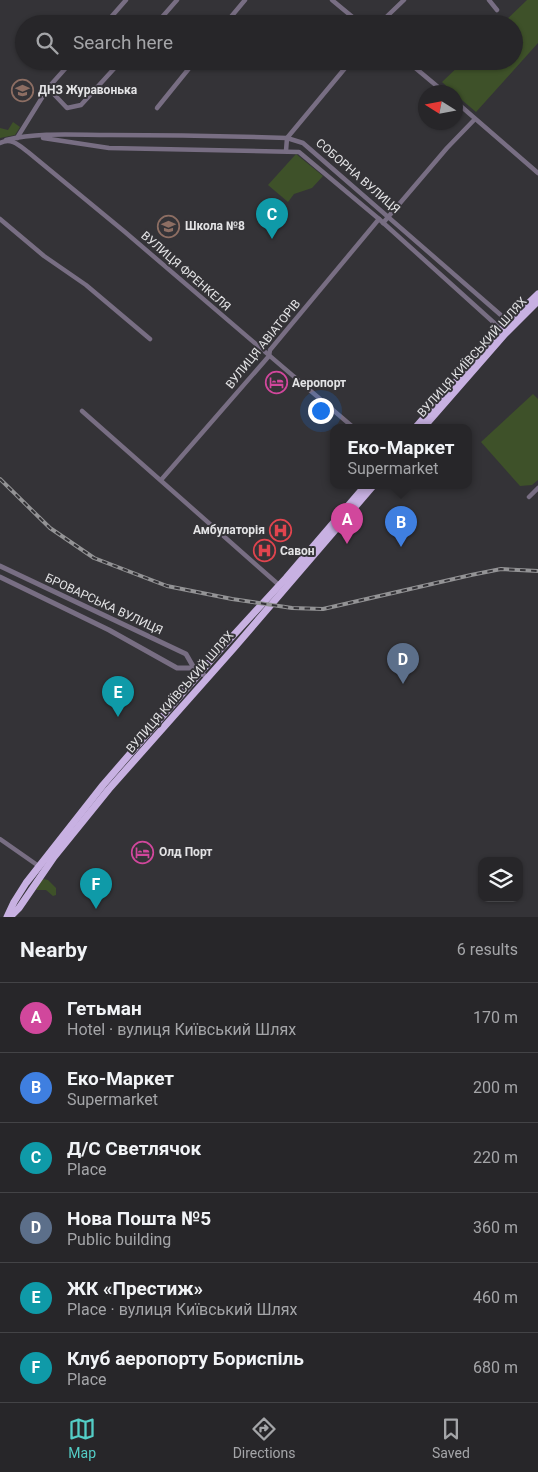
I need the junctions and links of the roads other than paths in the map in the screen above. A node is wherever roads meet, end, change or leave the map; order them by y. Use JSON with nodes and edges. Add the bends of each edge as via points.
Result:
{"nodes":[{"id":1,"x":126,"y":0,"type":"edge"},
{"id":2,"x":178,"y":0,"type":"edge"},
{"id":3,"x":245,"y":0,"type":"edge"},
{"id":4,"x":332,"y":0,"type":"edge"},
{"id":5,"x":404,"y":0,"type":"edge"},
{"id":6,"x":489,"y":0,"type":"edge"},
{"id":7,"x":497,"y":10,"type":"dead end"},
{"id":8,"x":113,"y":15,"type":"edge"},
{"id":9,"x":164,"y":15,"type":"edge"},
{"id":10,"x":232,"y":15,"type":"edge"},
{"id":11,"x":350,"y":15,"type":"edge"},
{"id":12,"x":388,"y":15,"type":"edge"},
{"id":13,"x":64,"y":70,"type":"edge"},
{"id":14,"x":113,"y":70,"type":"edge"},
{"id":15,"x":188,"y":70,"type":"edge"},
{"id":16,"x":344,"y":70,"type":"edge"},
{"id":17,"x":418,"y":70,"type":"edge"},
{"id":18,"x":436,"y":85,"type":"edge"},
{"id":19,"x":48,"y":88,"type":"junction"},
{"id":20,"x":157,"y":108,"type":"dead end"},
{"id":21,"x":463,"y":109,"type":"edge"},
{"id":22,"x":474,"y":119,"type":"junction"},
{"id":23,"x":32,"y":136,"type":"junction"},
{"id":24,"x":17,"y":138,"type":"junction"},
{"id":25,"x":288,"y":138,"type":"junction"},
{"id":26,"x":6,"y":140,"type":"junction"},
{"id":27,"x":0,"y":143,"type":"edge"},
{"id":28,"x":286,"y":151,"type":"junction"},
{"id":29,"x":538,"y":173,"type":"edge"},
{"id":30,"x":389,"y":216,"type":"junction"},
{"id":31,"x":0,"y":219,"type":"edge"},
{"id":32,"x":381,"y":221,"type":"junction"},
{"id":33,"x":538,"y":294,"type":"edge"},
{"id":34,"x":538,"y":301,"type":"edge"},
{"id":35,"x":511,"y":324,"type":"junction"},
{"id":36,"x":503,"y":332,"type":"junction"},
{"id":37,"x":150,"y":339,"type":"dead end"},
{"id":38,"x":269,"y":356,"type":"junction"},
{"id":39,"x":82,"y":411,"type":"dead end"},
{"id":40,"x":349,"y":424,"type":"edge"},
{"id":41,"x":419,"y":424,"type":"edge"},
{"id":42,"x":426,"y":424,"type":"edge"},
{"id":43,"x":161,"y":480,"type":"junction"},
{"id":44,"x":538,"y":488,"type":"edge"},
{"id":45,"x":362,"y":489,"type":"edge"},
{"id":46,"x":370,"y":489,"type":"edge"},
{"id":47,"x":529,"y":497,"type":"dead end"},
{"id":48,"x":0,"y":566,"type":"edge"},
{"id":49,"x":0,"y":577,"type":"edge"},
{"id":50,"x":280,"y":585,"type":"junction"},
{"id":51,"x":197,"y":670,"type":"junction"},
{"id":52,"x":208,"y":678,"type":"junction"},
{"id":53,"x":0,"y":839,"type":"edge"},
{"id":54,"x":42,"y":868,"type":"junction"},
{"id":55,"x":9,"y":917,"type":"edge"}],
"edges":[{"from":1,"to":8,"type":"street"},
{"from":2,"to":9,"type":"street"},
{"from":3,"to":10,"type":"street"},
{"from":4,"to":11,"type":"street"},
{"from":5,"to":12,"type":"street"},
{"from":6,"to":7,"type":"street"},
{"from":13,"to":19,"type":"street"},
{"from":14,"to":19,"type":"street","via":[[81,105],[67,108]]},
{"from":15,"to":20,"type":"street"},
{"from":16,"to":25,"type":"street"},
{"from":17,"to":18,"type":"street"},
{"from":19,"to":24,"type":"street"},
{"from":21,"to":22,"type":"street"},
{"from":22,"to":29,"type":"street"},
{"from":22,"to":30,"type":"street","name":"ВУЛИЦЯ АВІАТОРІВ"},
{"from":23,"to":24,"type":"street","name":"СОБОРНА ВУЛИЦЯ"},
{"from":23,"to":25,"type":"street","name":"СОБОРНА ВУЛИЦЯ"},
{"from":23,"to":28,"type":"street","name":"СОБОРНА ВУЛИЦЯ","via":[[109,148]]},
{"from":24,"to":26,"type":"street","name":"СОБОРНА ВУЛИЦЯ"},
{"from":25,"to":28,"type":"street"},
{"from":25,"to":30,"type":"street","name":"СОБОРНА ВУЛИЦЯ","via":[[303,143]]},
{"from":26,"to":27,"type":"street"},
{"from":26,"to":38,"type":"street","name":"ВУЛИЦЯ ФРЕНКЕЛЯ","via":[[28,152],[126,232]]},
{"from":28,"to":32,"type":"street","name":"СОБОРНА ВУЛИЦЯ","via":[[299,152]]},
{"from":30,"to":32,"type":"street","name":"ВУЛИЦЯ АВІАТОРІВ"},
{"from":30,"to":35,"type":"street","name":"СОБОРНА ВУЛИЦЯ"},
{"from":31,"to":37,"type":"street"},
{"from":32,"to":36,"type":"street","name":"СОБОРНА ВУЛИЦЯ"},
{"from":32,"to":38,"type":"street","name":"ВУЛИЦЯ АВІАТОРІВ","via":[[270,350]]},
{"from":33,"to":35,"type":"highway","name":"ВУЛИЦЯ КИЇВСЬКИЙ ШЛЯХ"},
{"from":34,"to":35,"type":"highway","name":"ВУЛИЦЯ КИЇВСЬКИЙ ШЛЯХ"},
{"from":35,"to":36,"type":"highway","name":"ВУЛИЦЯ КИЇВСЬКИЙ ШЛЯХ"},
{"from":36,"to":41,"type":"highway","name":"ВУЛИЦЯ КИЇВСЬКИЙ ШЛЯХ"},
{"from":36,"to":42,"type":"highway","name":"ВУЛИЦЯ КИЇВСЬКИЙ ШЛЯХ"},
{"from":38,"to":40,"type":"street","name":"ВУЛИЦЯ ФРЕНКЕЛЯ"},
{"from":38,"to":43,"type":"street","name":"ВУЛИЦЯ АВІАТОРІВ"},
{"from":39,"to":43,"type":"street"},
{"from":43,"to":50,"type":"street"},
{"from":44,"to":47,"type":"street"},
{"from":45,"to":50,"type":"highway","name":"ВУЛИЦЯ КИЇВСЬКИЙ ШЛЯХ"},
{"from":46,"to":52,"type":"highway","name":"ВУЛИЦЯ КИЇВСЬКИЙ ШЛЯХ"},
{"from":48,"to":51,"type":"street","name":"БРОВАРСЬКА ВУЛИЦЯ","via":[[186,654]]},
{"from":49,"to":51,"type":"street","name":"БРОВАРСЬКА ВУЛИЦЯ","via":[[109,630],[177,668]]},
{"from":50,"to":51,"type":"highway","name":"ВУЛИЦЯ КИЇВСЬКИЙ ШЛЯХ"},
{"from":51,"to":52,"type":"street","name":"БРОВАРСЬКА ВУЛИЦЯ"},
{"from":51,"to":54,"type":"highway","name":"ВУЛИЦЯ КИЇВСЬКИЙ ШЛЯХ","via":[[103,785]]},
{"from":52,"to":54,"type":"highway","name":"ВУЛИЦЯ КИЇВСЬКИЙ ШЛЯХ"},
{"from":53,"to":54,"type":"street"},
{"from":54,"to":55,"type":"highway","name":"ВУЛИЦЯ КИЇВСЬКИЙ ШЛЯХ","via":[[14,902]]}]}
